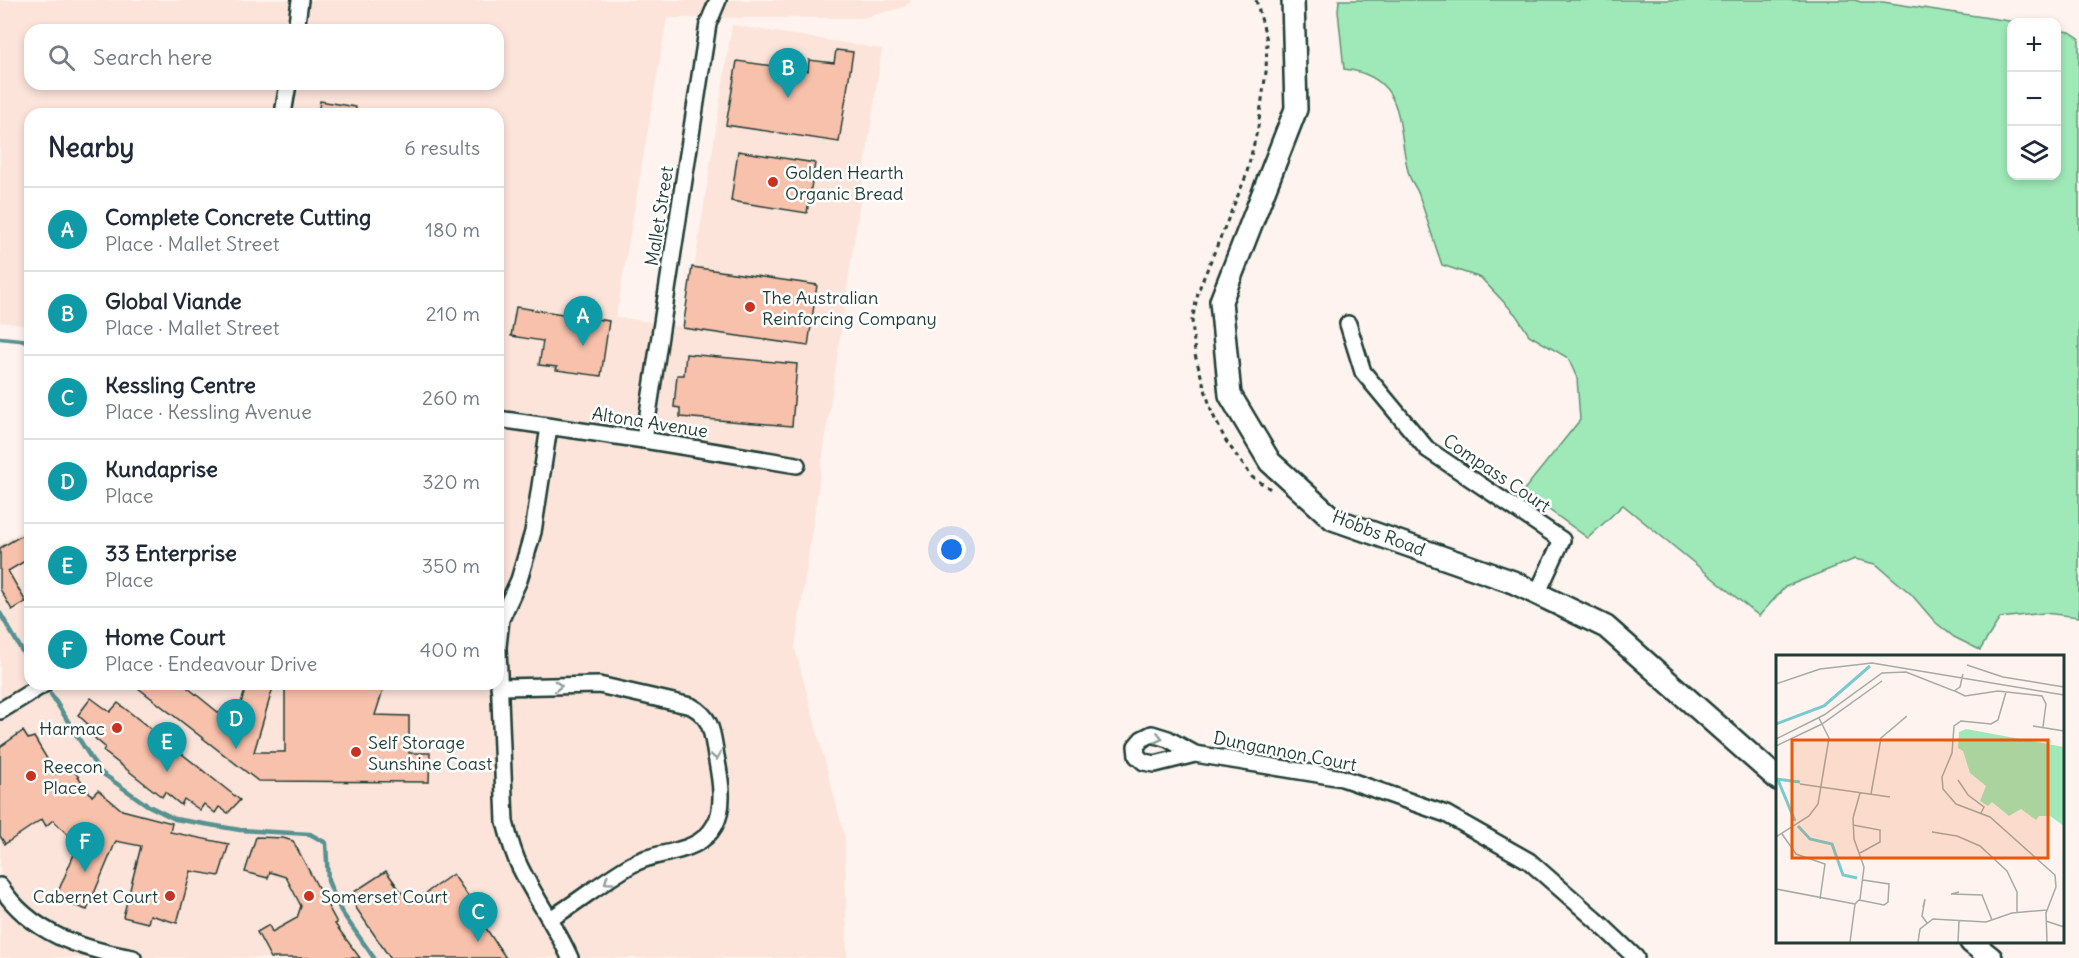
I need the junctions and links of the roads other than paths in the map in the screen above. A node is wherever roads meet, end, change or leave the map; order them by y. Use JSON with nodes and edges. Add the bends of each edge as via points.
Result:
{"nodes":[{"id":1,"x":300,"y":0,"type":"edge"},
{"id":2,"x":718,"y":0,"type":"edge"},
{"id":3,"x":1293,"y":0,"type":"edge"},
{"id":4,"x":297,"y":24,"type":"edge"},
{"id":5,"x":287,"y":90,"type":"edge"},
{"id":6,"x":284,"y":108,"type":"edge"},
{"id":7,"x":1348,"y":324,"type":"dead end"},
{"id":8,"x":504,"y":420,"type":"edge"},
{"id":9,"x":549,"y":427,"type":"junction"},
{"id":10,"x":644,"y":440,"type":"junction"},
{"id":11,"x":797,"y":465,"type":"dead end"},
{"id":12,"x":1537,"y":594,"type":"junction"},
{"id":13,"x":504,"y":612,"type":"edge"},
{"id":14,"x":504,"y":687,"type":"edge"},
{"id":15,"x":34,"y":690,"type":"edge"},
{"id":16,"x":499,"y":690,"type":"edge"},
{"id":17,"x":0,"y":711,"type":"edge"},
{"id":18,"x":1195,"y":754,"type":"dead end"},
{"id":19,"x":1776,"y":777,"type":"edge"},
{"id":20,"x":0,"y":886,"type":"edge"},
{"id":21,"x":550,"y":919,"type":"junction"},
{"id":22,"x":1972,"y":943,"type":"edge"},
{"id":23,"x":133,"y":958,"type":"edge"},
{"id":24,"x":570,"y":958,"type":"edge"},
{"id":25,"x":1636,"y":958,"type":"edge"},
{"id":26,"x":1990,"y":958,"type":"edge"}],
"edges":[{"from":1,"to":4,"type":"street"},
{"from":2,"to":10,"type":"street","name":"Mallet Street","via":[[708,24]]},
{"from":3,"to":12,"type":"street","name":"Hobbs Road","via":[[1296,109],[1221,301],[1230,394],[1270,462],[1333,519]]},
{"from":5,"to":6,"type":"street"},
{"from":7,"to":12,"type":"street","name":"Compass Court","via":[[1363,372],[1427,449],[1562,540]]},
{"from":8,"to":9,"type":"street","name":"Altona Avenue"},
{"from":9,"to":10,"type":"street","name":"Altona Avenue"},
{"from":9,"to":13,"type":"street","via":[[533,532],[519,580]]},
{"from":10,"to":11,"type":"street","name":"Altona Avenue"},
{"from":12,"to":19,"type":"street","name":"Hobbs Road","via":[[1606,627]]},
{"from":14,"to":21,"type":"street","one_way":true,"via":[[610,687],[691,706],[701,712],[711,728],[722,786],[722,804],[712,830],[680,850],[630,865]]},
{"from":15,"to":17,"type":"street"},
{"from":16,"to":21,"type":"street","via":[[505,822],[520,868]]},
{"from":18,"to":25,"type":"street","name":"Dungannon Court","via":[[1342,778],[1446,814],[1529,861]]},
{"from":20,"to":23,"type":"street","via":[[15,906],[59,938],[99,952]]},
{"from":21,"to":24,"type":"street"},
{"from":22,"to":26,"type":"street"}]}
